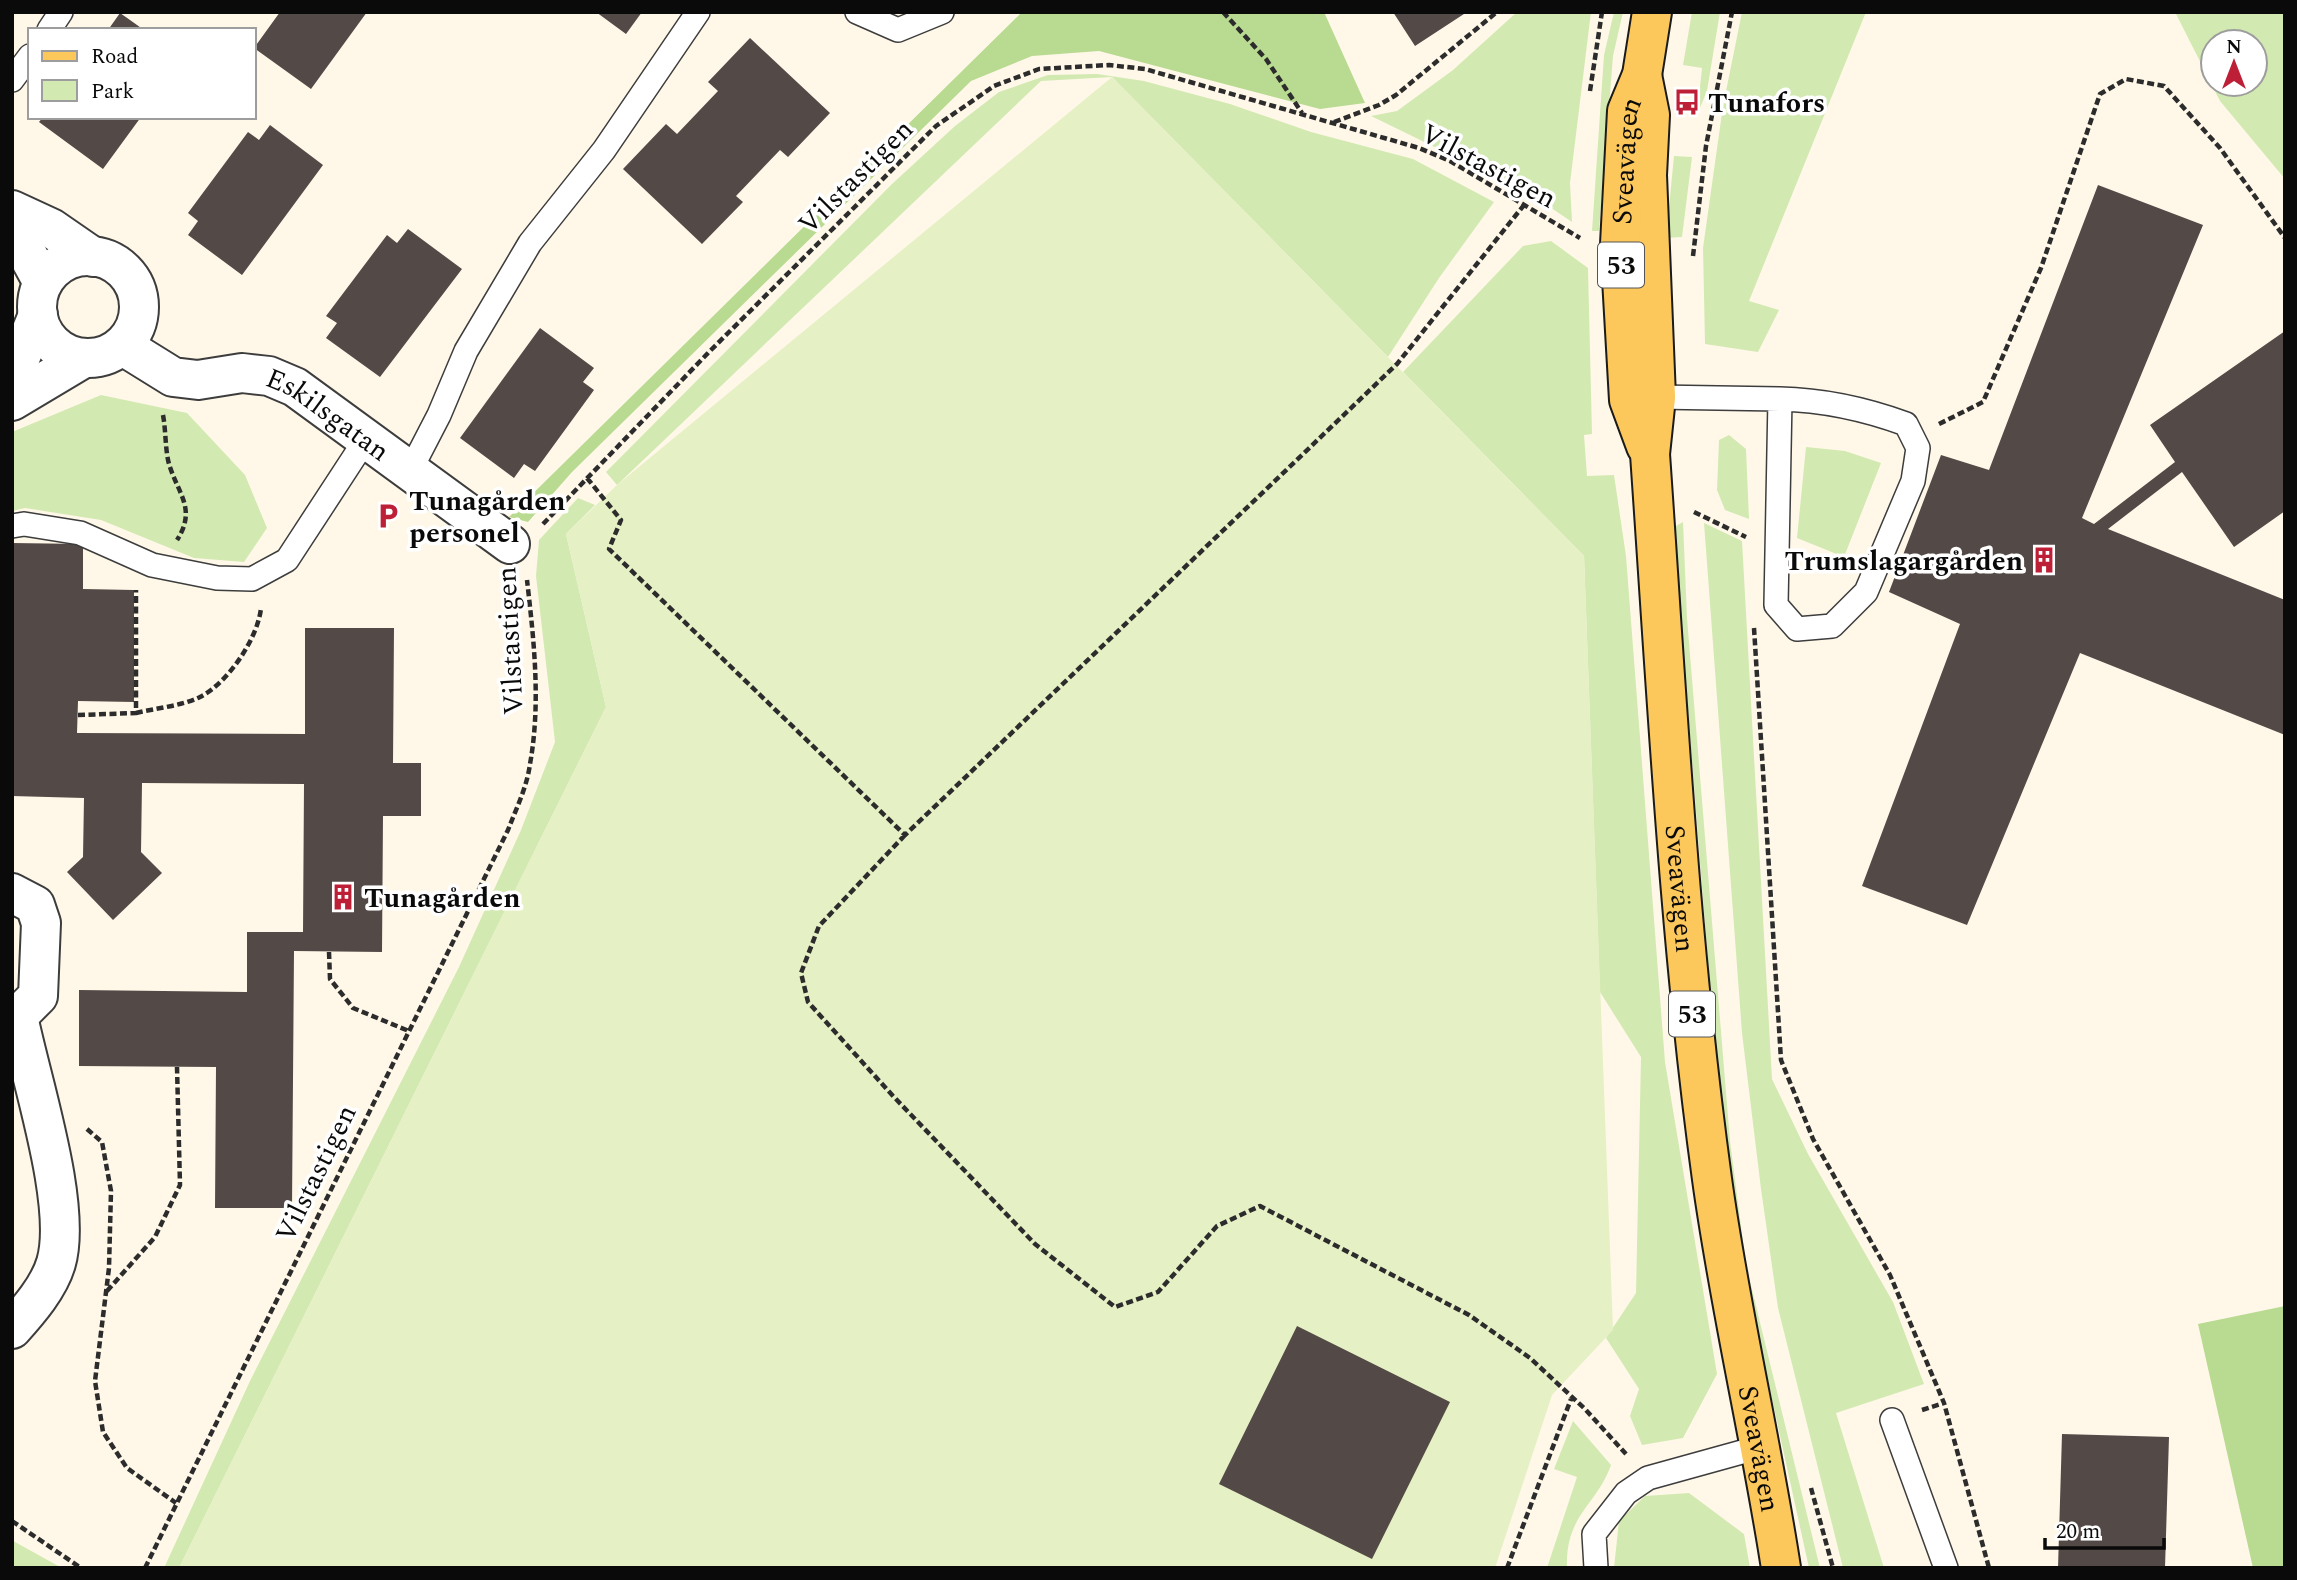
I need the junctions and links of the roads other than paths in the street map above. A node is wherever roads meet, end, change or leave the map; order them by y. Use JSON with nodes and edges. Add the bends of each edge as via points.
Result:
{"nodes":[{"id":1,"x":61,"y":12,"type":"edge"},
{"id":2,"x":698,"y":12,"type":"edge"},
{"id":3,"x":857,"y":12,"type":"edge"},
{"id":4,"x":942,"y":12,"type":"edge"},
{"id":5,"x":1652,"y":12,"type":"edge"},
{"id":6,"x":50,"y":28,"type":"edge"},
{"id":7,"x":28,"y":59,"type":"edge"},
{"id":8,"x":12,"y":80,"type":"edge"},
{"id":9,"x":12,"y":209,"type":"edge"},
{"id":10,"x":12,"y":226,"type":"edge"},
{"id":11,"x":93,"y":257,"type":"junction"},
{"id":12,"x":40,"y":298,"type":"junction"},
{"id":13,"x":123,"y":346,"type":"junction"},
{"id":14,"x":84,"y":358,"type":"junction"},
{"id":15,"x":12,"y":378,"type":"edge"},
{"id":16,"x":1643,"y":398,"type":"junction"},
{"id":17,"x":1780,"y":399,"type":"junction"},
{"id":18,"x":12,"y":401,"type":"edge"},
{"id":19,"x":366,"y":439,"type":"junction"},
{"id":20,"x":410,"y":471,"type":"junction"},
{"id":21,"x":12,"y":526,"type":"edge"},
{"id":22,"x":525,"y":550,"type":"road end"},
{"id":23,"x":12,"y":893,"type":"edge"},
{"id":24,"x":15,"y":1014,"type":"edge"},
{"id":25,"x":12,"y":1329,"type":"edge"},
{"id":26,"x":1892,"y":1420,"type":"dead end"},
{"id":27,"x":1760,"y":1447,"type":"junction"},
{"id":28,"x":1596,"y":1568,"type":"edge"},
{"id":29,"x":1782,"y":1568,"type":"edge"},
{"id":30,"x":1946,"y":1568,"type":"edge"}],
"edges":[{"from":1,"to":6,"type":"lane"},
{"from":2,"to":20,"type":"lane","via":[[604,150],[530,243],[466,351]]},
{"from":3,"to":4,"type":"lane","via":[[898,30]]},
{"from":5,"to":16,"type":"main road","name":"Sveavägen","number":"53","via":[[1642,75],[1650,115]]},
{"from":7,"to":8,"type":"lane"},
{"from":9,"to":11,"type":"street","via":[[51,228]]},
{"from":10,"to":12,"type":"street"},
{"from":11,"to":12,"type":"street","via":[[57,264]]},
{"from":11,"to":13,"type":"street","via":[[120,268],[137,296],[136,326]]},
{"from":12,"to":14,"type":"street","via":[[43,331],[55,346]]},
{"from":12,"to":15,"type":"street"},
{"from":13,"to":14,"type":"street"},
{"from":13,"to":19,"type":"street","name":"Eskilsgatan","via":[[173,377],[269,376],[295,387]]},
{"from":14,"to":18,"type":"street"},
{"from":16,"to":17,"type":"lane"},
{"from":16,"to":27,"type":"main road","name":"Sveavägen","number":"53","via":[[1690,1002],[1715,1194]]},
{"from":17,"to":17,"type":"lane","via":[[1819,400],[1884,416],[1906,424],[1918,448],[1913,481],[1866,592],[1832,626],[1797,629],[1776,605]]},
{"from":19,"to":20,"type":"street","name":"Eskilsgatan"},
{"from":19,"to":21,"type":"lane","via":[[287,561],[252,579],[216,578],[160,566],[80,533]]},
{"from":20,"to":22,"type":"street","name":"Eskilsgatan"},
{"from":23,"to":24,"type":"street","via":[[35,905],[41,923],[38,996]]},
{"from":24,"to":25,"type":"street","via":[[39,1096],[60,1228],[57,1261],[49,1281]]},
{"from":26,"to":30,"type":"lane"},
{"from":27,"to":28,"type":"lane","via":[[1648,1478],[1626,1493],[1594,1534]]},
{"from":27,"to":29,"type":"main road","name":"Sveavägen","number":"53"}]}
